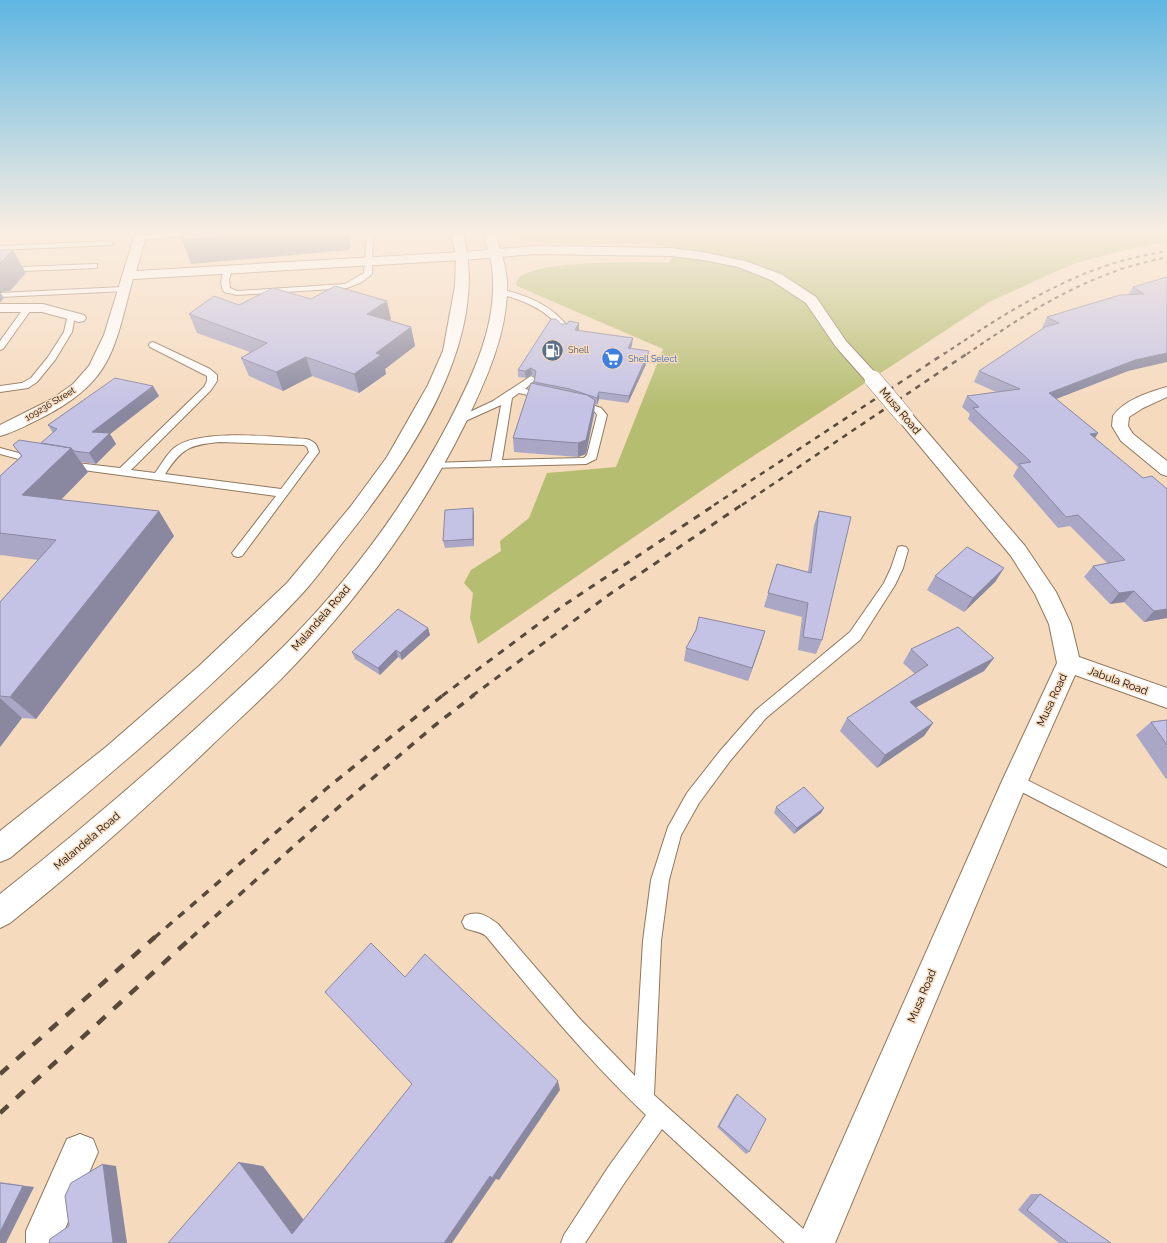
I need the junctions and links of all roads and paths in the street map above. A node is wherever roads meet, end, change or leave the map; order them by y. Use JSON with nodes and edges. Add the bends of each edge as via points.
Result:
{"nodes":[{"id":1,"x":61,"y":292,"type":"edge"},
{"id":2,"x":122,"y":292,"type":"edge"},
{"id":3,"x":461,"y":292,"type":"edge"},
{"id":4,"x":500,"y":292,"type":"edge"},
{"id":5,"x":503,"y":292,"type":"edge"},
{"id":6,"x":800,"y":292,"type":"edge"},
{"id":7,"x":0,"y":295,"type":"edge"},
{"id":8,"x":0,"y":308,"type":"edge"},
{"id":9,"x":29,"y":308,"type":"junction"},
{"id":10,"x":75,"y":317,"type":"joint"},
{"id":11,"x":564,"y":327,"type":"edge"},
{"id":12,"x":153,"y":345,"type":"dead end"},
{"id":13,"x":0,"y":347,"type":"edge"},
{"id":14,"x":531,"y":379,"type":"dead end"},
{"id":15,"x":0,"y":389,"type":"edge"},
{"id":16,"x":519,"y":390,"type":"junction"},
{"id":17,"x":1167,"y":392,"type":"edge"},
{"id":18,"x":507,"y":397,"type":"junction"},
{"id":19,"x":554,"y":398,"type":"edge"},
{"id":20,"x":568,"y":401,"type":"edge"},
{"id":21,"x":458,"y":420,"type":"junction"},
{"id":22,"x":0,"y":431,"type":"edge"},
{"id":23,"x":0,"y":451,"type":"edge"},
{"id":24,"x":45,"y":462,"type":"edge"},
{"id":25,"x":496,"y":463,"type":"junction"},
{"id":26,"x":59,"y":464,"type":"edge"},
{"id":27,"x":434,"y":466,"type":"junction"},
{"id":28,"x":1167,"y":470,"type":"edge"},
{"id":29,"x":124,"y":472,"type":"junction"},
{"id":30,"x":158,"y":477,"type":"junction"},
{"id":31,"x":284,"y":493,"type":"junction"},
{"id":32,"x":902,"y":550,"type":"dead end"},
{"id":33,"x":238,"y":553,"type":"dead end"},
{"id":34,"x":1069,"y":663,"type":"junction"},
{"id":35,"x":1167,"y":698,"type":"edge"},
{"id":36,"x":1015,"y":781,"type":"junction"},
{"id":37,"x":0,"y":848,"type":"edge"},
{"id":38,"x":1167,"y":859,"type":"edge"},
{"id":39,"x":0,"y":913,"type":"edge"},
{"id":40,"x":471,"y":922,"type":"dead end"},
{"id":41,"x":644,"y":1099,"type":"junction"},
{"id":42,"x":660,"y":1114,"type":"junction"},
{"id":43,"x":80,"y":1152,"type":"dead end"},
{"id":44,"x":45,"y":1243,"type":"edge"},
{"id":45,"x":572,"y":1243,"type":"edge"},
{"id":46,"x":802,"y":1243,"type":"edge"},
{"id":47,"x":816,"y":1243,"type":"edge"}],
"edges":[{"from":1,"to":7,"type":"lane"},
{"from":2,"to":22,"type":"street","name":"109236 Street","via":[[106,347],[88,378],[40,412]]},
{"from":3,"to":37,"type":"street","via":[[450,351],[436,385],[395,459],[358,510],[294,589],[207,673],[115,755]]},
{"from":4,"to":21,"type":"street","name":"Malandela Road","via":[[491,339],[477,380]]},
{"from":5,"to":11,"type":"lane","via":[[522,298],[549,312]]},
{"from":6,"to":34,"type":"street","name":"Musa Road","bridge":true,"via":[[811,300],[841,344],[1018,551],[1045,592],[1060,624]]},
{"from":8,"to":9,"type":"street"},
{"from":9,"to":10,"type":"street","via":[[43,308]]},
{"from":9,"to":13,"type":"lane"},
{"from":10,"to":15,"type":"lane","via":[[52,358],[34,380],[18,388]]},
{"from":12,"to":29,"type":"lane","via":[[207,371],[212,376],[212,381]]},
{"from":14,"to":16,"type":"lane"},
{"from":16,"to":18,"type":"lane"},
{"from":16,"to":19,"type":"lane"},
{"from":17,"to":28,"type":"street","via":[[1140,401],[1129,408],[1121,416],[1120,426],[1127,437]]},
{"from":18,"to":21,"type":"lane","via":[[497,404]]},
{"from":18,"to":25,"type":"lane"},
{"from":20,"to":25,"type":"lane","via":[[590,406],[598,410],[602,416],[592,457],[578,462]]},
{"from":21,"to":27,"type":"street","name":"Malandela Road"},
{"from":23,"to":24,"type":"lane"},
{"from":25,"to":27,"type":"lane"},
{"from":26,"to":29,"type":"lane"},
{"from":27,"to":39,"type":"street","name":"Malandela Road","via":[[388,538],[320,622],[266,678],[163,776]]},
{"from":29,"to":30,"type":"lane"},
{"from":30,"to":31,"type":"lane"},
{"from":30,"to":31,"type":"lane","via":[[178,450],[194,441],[217,439],[306,442],[312,446],[314,452]]},
{"from":31,"to":33,"type":"lane"},
{"from":32,"to":41,"type":"lane","via":[[889,585],[855,636],[800,680],[756,720],[693,798],[674,832],[660,880],[652,941]]},
{"from":34,"to":35,"type":"street","name":"Jabula Road"},
{"from":34,"to":36,"type":"street","name":"Musa Road"},
{"from":36,"to":38,"type":"lane"},
{"from":36,"to":47,"type":"street","name":"Musa Road"},
{"from":40,"to":41,"type":"lane","via":[[481,922],[492,930],[573,1026]]},
{"from":41,"to":42,"type":"lane"},
{"from":42,"to":45,"type":"lane"},
{"from":42,"to":46,"type":"lane"},
{"from":43,"to":44,"type":"street","via":[[46,1231]]}]}
